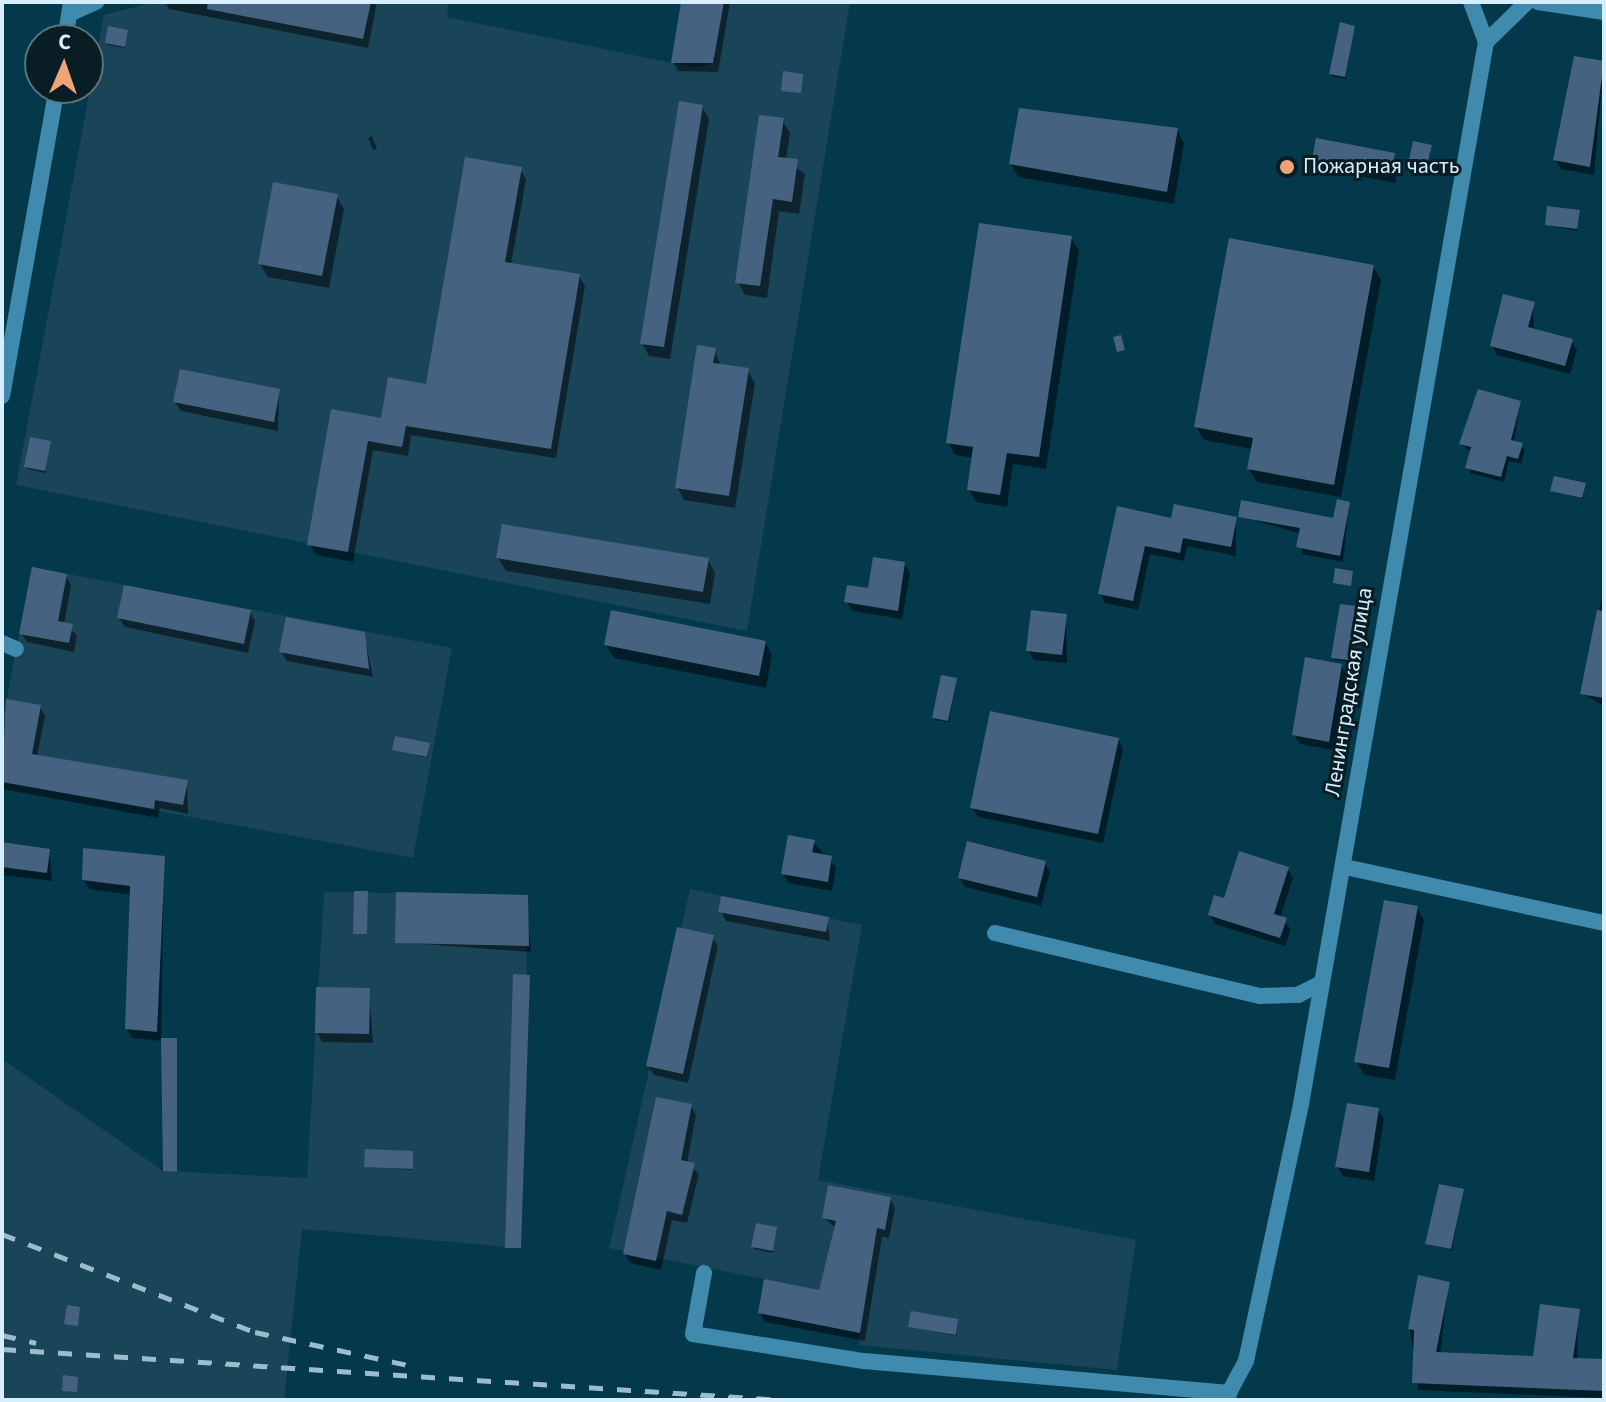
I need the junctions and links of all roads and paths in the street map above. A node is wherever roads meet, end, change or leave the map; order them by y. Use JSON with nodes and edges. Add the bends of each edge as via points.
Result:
{"nodes":[{"id":1,"x":96,"y":2,"type":"edge"},
{"id":2,"x":1471,"y":2,"type":"edge"},
{"id":3,"x":1527,"y":2,"type":"edge"},
{"id":4,"x":1538,"y":2,"type":"edge"},
{"id":5,"x":70,"y":8,"type":"edge"},
{"id":6,"x":1604,"y":12,"type":"edge"},
{"id":7,"x":1486,"y":42,"type":"junction"},
{"id":8,"x":54,"y":104,"type":"edge"},
{"id":9,"x":2,"y":396,"type":"edge"},
{"id":10,"x":1345,"y":867,"type":"junction"},
{"id":11,"x":1604,"y":923,"type":"edge"},
{"id":12,"x":995,"y":933,"type":"dead end"},
{"id":13,"x":1322,"y":983,"type":"junction"},
{"id":14,"x":704,"y":1273,"type":"dead end"},
{"id":15,"x":1228,"y":1396,"type":"edge"}],
"edges":[{"from":1,"to":5,"type":"street"},
{"from":2,"to":7,"type":"street"},
{"from":3,"to":7,"type":"street"},
{"from":4,"to":6,"type":"street"},
{"from":7,"to":10,"type":"street","name":"Ленинградская улица","via":[[1374,657]]},
{"from":8,"to":9,"type":"street"},
{"from":10,"to":11,"type":"street"},
{"from":10,"to":13,"type":"street","name":"Ленинградская улица"},
{"from":12,"to":13,"type":"street","via":[[1260,996],[1298,995]]},
{"from":13,"to":15,"type":"street","name":"Ленинградская улица","via":[[1253,1334]]},
{"from":14,"to":15,"type":"street","via":[[693,1334],[864,1361]]}]}
